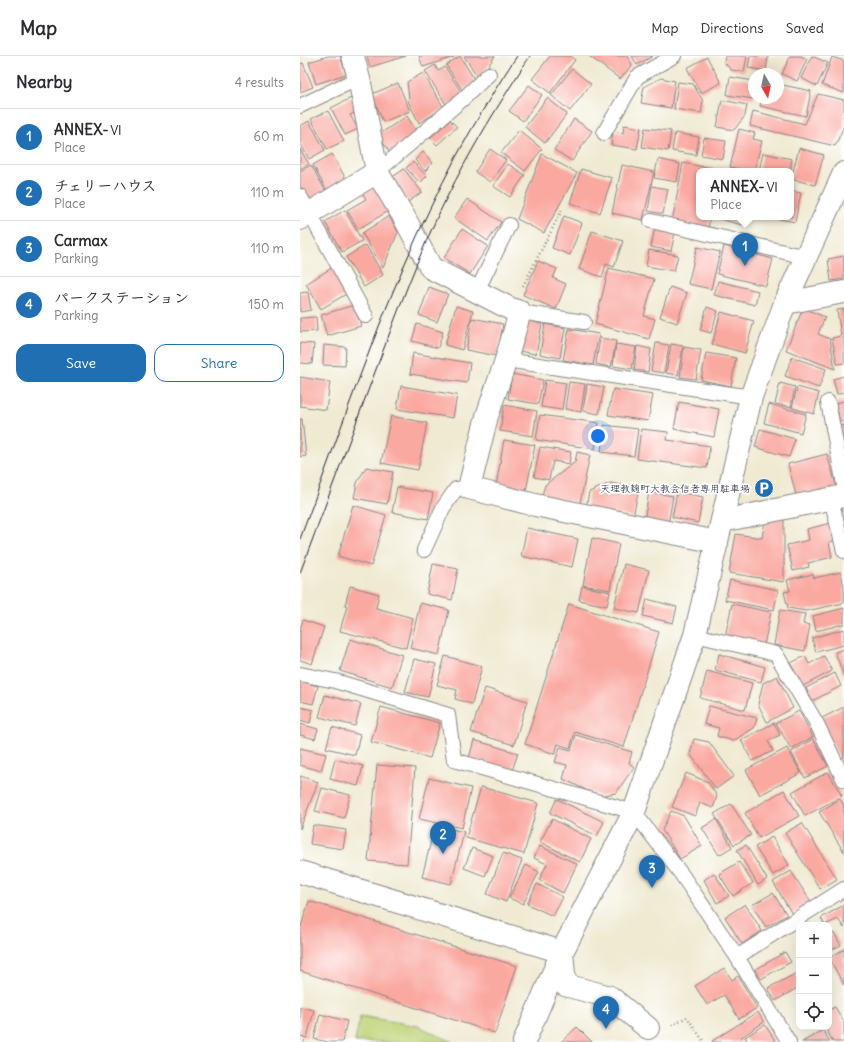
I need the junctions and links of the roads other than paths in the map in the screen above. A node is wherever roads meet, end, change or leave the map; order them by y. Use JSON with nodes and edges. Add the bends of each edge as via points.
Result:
{"nodes":[{"id":1,"x":353,"y":56,"type":"edge"},
{"id":2,"x":674,"y":56,"type":"edge"},
{"id":3,"x":489,"y":74,"type":"dead end"},
{"id":4,"x":359,"y":78,"type":"junction"},
{"id":5,"x":300,"y":106,"type":"edge"},
{"id":6,"x":604,"y":133,"type":"dead end"},
{"id":7,"x":377,"y":172,"type":"junction"},
{"id":8,"x":844,"y":173,"type":"edge"},
{"id":9,"x":303,"y":209,"type":"edge"},
{"id":10,"x":652,"y":221,"type":"dead end"},
{"id":11,"x":509,"y":225,"type":"dead end"},
{"id":12,"x":806,"y":257,"type":"junction"},
{"id":13,"x":477,"y":291,"type":"junction"},
{"id":14,"x":844,"y":292,"type":"edge"},
{"id":15,"x":785,"y":303,"type":"junction"},
{"id":16,"x":516,"y":310,"type":"junction"},
{"id":17,"x":366,"y":316,"type":"dead end"},
{"id":18,"x":584,"y":322,"type":"dead end"},
{"id":19,"x":506,"y":360,"type":"junction"},
{"id":20,"x":751,"y":398,"type":"junction"},
{"id":21,"x":828,"y":402,"type":"dead end"},
{"id":22,"x":469,"y":488,"type":"junction"},
{"id":23,"x":840,"y":493,"type":"edge"},
{"id":24,"x":722,"y":521,"type":"junction"},
{"id":25,"x":717,"y":542,"type":"junction"},
{"id":26,"x":424,"y":550,"type":"dead end"},
{"id":27,"x":844,"y":551,"type":"edge"},
{"id":28,"x":695,"y":635,"type":"junction"},
{"id":29,"x":300,"y":674,"type":"edge"},
{"id":30,"x":844,"y":780,"type":"edge"},
{"id":31,"x":634,"y":812,"type":"junction"},
{"id":32,"x":300,"y":872,"type":"edge"},
{"id":33,"x":844,"y":889,"type":"edge"},
{"id":34,"x":562,"y":952,"type":"junction"},
{"id":35,"x":737,"y":957,"type":"junction"},
{"id":36,"x":648,"y":1028,"type":"road end"},
{"id":37,"x":524,"y":1042,"type":"edge"},
{"id":38,"x":789,"y":1042,"type":"edge"}],
"edges":[{"from":1,"to":4,"type":"street"},
{"from":2,"to":6,"type":"lane","via":[[637,77]]},
{"from":3,"to":7,"type":"lane"},
{"from":4,"to":5,"type":"lane"},
{"from":4,"to":7,"type":"street"},
{"from":7,"to":9,"type":"street"},
{"from":7,"to":13,"type":"street","via":[[431,268]]},
{"from":8,"to":12,"type":"street"},
{"from":9,"to":17,"type":"lane"},
{"from":10,"to":12,"type":"lane"},
{"from":11,"to":13,"type":"lane"},
{"from":12,"to":15,"type":"street"},
{"from":13,"to":16,"type":"street"},
{"from":14,"to":15,"type":"street"},
{"from":15,"to":20,"type":"street"},
{"from":16,"to":18,"type":"lane"},
{"from":16,"to":19,"type":"street"},
{"from":19,"to":20,"type":"lane"},
{"from":19,"to":22,"type":"street","via":[[487,416]]},
{"from":20,"to":24,"type":"street"},
{"from":21,"to":23,"type":"lane"},
{"from":22,"to":25,"type":"street","via":[[535,505]]},
{"from":22,"to":26,"type":"lane","via":[[456,489],[443,508]]},
{"from":23,"to":24,"type":"street"},
{"from":23,"to":27,"type":"lane"},
{"from":24,"to":25,"type":"street"},
{"from":25,"to":28,"type":"street"},
{"from":28,"to":30,"type":"lane","via":[[776,654],[817,724]]},
{"from":28,"to":31,"type":"street"},
{"from":29,"to":31,"type":"lane","via":[[335,681],[448,715],[454,760]]},
{"from":31,"to":34,"type":"street"},
{"from":31,"to":35,"type":"lane","via":[[682,875]]},
{"from":32,"to":34,"type":"street"},
{"from":33,"to":35,"type":"lane"},
{"from":34,"to":36,"type":"street","via":[[565,985],[610,997]]},
{"from":34,"to":37,"type":"street"},
{"from":35,"to":38,"type":"lane"}]}
